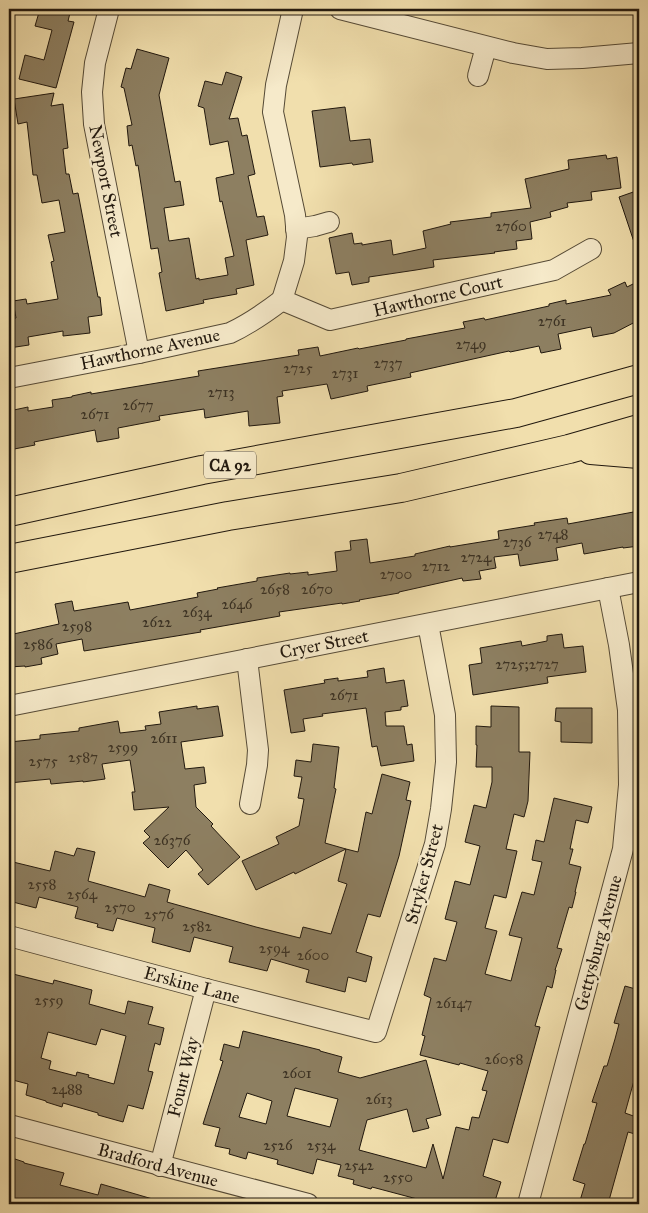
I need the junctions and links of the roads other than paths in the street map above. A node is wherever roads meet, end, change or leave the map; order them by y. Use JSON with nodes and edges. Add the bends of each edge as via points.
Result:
{"nodes":[{"id":1,"x":109,"y":9,"type":"edge"},
{"id":2,"x":294,"y":9,"type":"edge"},
{"id":3,"x":340,"y":9,"type":"edge"},
{"id":4,"x":486,"y":47,"type":"junction"},
{"id":5,"x":639,"y":53,"type":"edge"},
{"id":6,"x":478,"y":76,"type":"dead end"},
{"id":7,"x":329,"y":222,"type":"dead end"},
{"id":8,"x":296,"y":229,"type":"junction"},
{"id":9,"x":591,"y":249,"type":"dead end"},
{"id":10,"x":282,"y":300,"type":"junction"},
{"id":11,"x":139,"y":353,"type":"junction"},
{"id":12,"x":639,"y":359,"type":"edge"},
{"id":13,"x":9,"y":378,"type":"edge"},
{"id":14,"x":639,"y":379,"type":"edge"},
{"id":15,"x":452,"y":424,"type":"junction"},
{"id":16,"x":639,"y":429,"type":"edge"},
{"id":17,"x":570,"y":449,"type":"junction"},
{"id":18,"x":639,"y":454,"type":"edge"},
{"id":19,"x":9,"y":512,"type":"edge"},
{"id":20,"x":9,"y":559,"type":"edge"},
{"id":21,"x":639,"y":582,"type":"edge"},
{"id":22,"x":608,"y":588,"type":"junction"},
{"id":23,"x":428,"y":624,"type":"junction"},
{"id":24,"x":246,"y":659,"type":"junction"},
{"id":25,"x":9,"y":706,"type":"edge"},
{"id":26,"x":250,"y":804,"type":"dead end"},
{"id":27,"x":9,"y":936,"type":"edge"},
{"id":28,"x":206,"y":990,"type":"junction"},
{"id":29,"x":376,"y":1032,"type":"joint"},
{"id":30,"x":9,"y":1125,"type":"edge"},
{"id":31,"x":160,"y":1166,"type":"junction"},
{"id":32,"x":308,"y":1204,"type":"edge"},
{"id":33,"x":528,"y":1204,"type":"edge"}],
"edges":[{"from":1,"to":11,"type":"street","name":"Newport Street","via":[[95,63],[92,92],[94,124]]},
{"from":2,"to":8,"type":"street","via":[[273,112]]},
{"from":3,"to":4,"type":"street"},
{"from":4,"to":5,"type":"street","via":[[547,59]]},
{"from":4,"to":6,"type":"street"},
{"from":7,"to":8,"type":"street"},
{"from":8,"to":10,"type":"street","via":[[294,261]]},
{"from":9,"to":10,"type":"street","name":"Hawthorne Court","via":[[554,270],[330,320]]},
{"from":10,"to":11,"type":"street","name":"Hawthorne Avenue","via":[[258,318],[230,332]]},
{"from":11,"to":13,"type":"street","name":"Hawthorne Avenue"},
{"from":12,"to":15,"type":"highway"},
{"from":14,"to":15,"type":"highway","number":"CA 92","via":[[516,414]]},
{"from":15,"to":19,"type":"highway","number":"CA 92","via":[[202,470]]},
{"from":16,"to":17,"type":"highway"},
{"from":17,"to":18,"type":"highway"},
{"from":17,"to":20,"type":"highway","via":[[401,488],[228,516]]},
{"from":21,"to":22,"type":"street","name":"Cryer Street"},
{"from":22,"to":23,"type":"street","name":"Cryer Street"},
{"from":22,"to":33,"type":"street","name":"Gettysburg Avenue","via":[[628,710],[629,785],[623,849]]},
{"from":23,"to":24,"type":"street","name":"Cryer Street"},
{"from":23,"to":29,"type":"street","name":"Stryker Street","via":[[444,716],[446,762],[441,809],[435,844]]},
{"from":24,"to":25,"type":"street","name":"Cryer Street"},
{"from":24,"to":26,"type":"street","via":[[258,750]]},
{"from":27,"to":28,"type":"street","name":"Erskine Lane"},
{"from":28,"to":29,"type":"street","name":"Erskine Lane"},
{"from":28,"to":31,"type":"street","name":"Fount Way"},
{"from":30,"to":31,"type":"street","name":"Bradford Avenue"},
{"from":31,"to":32,"type":"street","name":"Bradford Avenue"}]}
